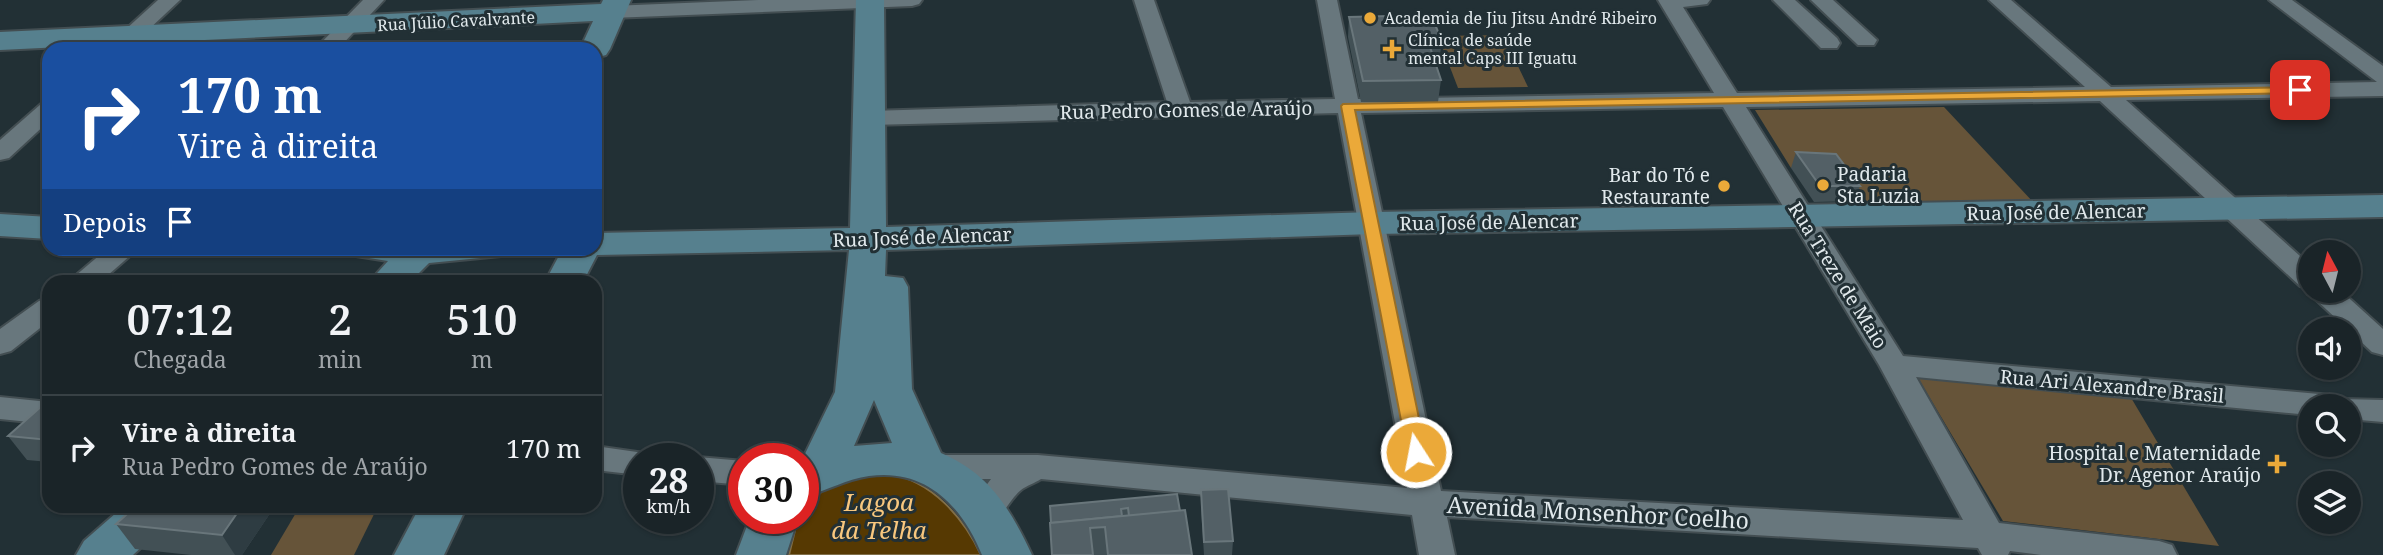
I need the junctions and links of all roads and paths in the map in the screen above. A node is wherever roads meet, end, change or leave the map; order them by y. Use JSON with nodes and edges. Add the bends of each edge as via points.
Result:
{"nodes":[{"id":1,"x":170,"y":0,"type":"edge"},
{"id":2,"x":374,"y":0,"type":"edge"},
{"id":3,"x":1144,"y":0,"type":"edge"},
{"id":4,"x":1327,"y":0,"type":"edge"},
{"id":5,"x":1700,"y":0,"type":"edge"},
{"id":6,"x":1783,"y":0,"type":"edge"},
{"id":7,"x":1821,"y":0,"type":"edge"},
{"id":8,"x":1999,"y":0,"type":"edge"},
{"id":9,"x":2279,"y":0,"type":"edge"},
{"id":10,"x":884,"y":1,"type":"edge"},
{"id":11,"x":1669,"y":1,"type":"edge"},
{"id":12,"x":614,"y":6,"type":"edge"},
{"id":13,"x":349,"y":26,"type":"junction"},
{"id":14,"x":1866,"y":40,"type":"dead end"},
{"id":15,"x":0,"y":41,"type":"edge"},
{"id":16,"x":123,"y":42,"type":"edge"},
{"id":17,"x":333,"y":42,"type":"edge"},
{"id":18,"x":598,"y":42,"type":"edge"},
{"id":19,"x":1829,"y":43,"type":"dead end"},
{"id":20,"x":2383,"y":78,"type":"edge"},
{"id":21,"x":2383,"y":89,"type":"edge"},
{"id":22,"x":2108,"y":94,"type":"junction"},
{"id":23,"x":1728,"y":99,"type":"junction"},
{"id":24,"x":1348,"y":106,"type":"junction"},
{"id":25,"x":1181,"y":109,"type":"junction"},
{"id":26,"x":42,"y":115,"type":"edge"},
{"id":27,"x":878,"y":118,"type":"junction"},
{"id":28,"x":0,"y":153,"type":"edge"},
{"id":29,"x":2383,"y":206,"type":"edge"},
{"id":30,"x":2231,"y":209,"type":"junction"},
{"id":31,"x":1801,"y":218,"type":"junction"},
{"id":32,"x":1373,"y":223,"type":"junction"},
{"id":33,"x":0,"y":225,"type":"edge"},
{"id":34,"x":42,"y":228,"type":"edge"},
{"id":35,"x":879,"y":239,"type":"junction"},
{"id":36,"x":602,"y":244,"type":"edge"},
{"id":37,"x":116,"y":256,"type":"edge"},
{"id":38,"x":415,"y":256,"type":"edge"},
{"id":39,"x":578,"y":256,"type":"edge"},
{"id":40,"x":2298,"y":269,"type":"edge"},
{"id":41,"x":91,"y":275,"type":"edge"},
{"id":42,"x":395,"y":275,"type":"edge"},
{"id":43,"x":568,"y":275,"type":"edge"},
{"id":44,"x":2336,"y":303,"type":"edge"},
{"id":45,"x":42,"y":312,"type":"edge"},
{"id":46,"x":0,"y":344,"type":"edge"},
{"id":47,"x":2383,"y":345,"type":"edge"},
{"id":48,"x":1894,"y":365,"type":"junction"},
{"id":49,"x":2298,"y":403,"type":"edge"},
{"id":50,"x":0,"y":408,"type":"edge"},
{"id":51,"x":2361,"y":409,"type":"edge"},
{"id":52,"x":2383,"y":411,"type":"edge"},
{"id":53,"x":42,"y":412,"type":"edge"},
{"id":54,"x":819,"y":458,"type":"edge"},
{"id":55,"x":602,"y":459,"type":"edge"},
{"id":56,"x":623,"y":461,"type":"edge"},
{"id":57,"x":928,"y":465,"type":"junction"},
{"id":58,"x":1038,"y":467,"type":"junction"},
{"id":59,"x":819,"y":474,"type":"edge"},
{"id":60,"x":1426,"y":503,"type":"junction"},
{"id":61,"x":984,"y":511,"type":"junction"},
{"id":62,"x":146,"y":513,"type":"edge"},
{"id":63,"x":440,"y":513,"type":"edge"},
{"id":64,"x":768,"y":534,"type":"edge"},
{"id":65,"x":1993,"y":545,"type":"edge"},
{"id":66,"x":100,"y":555,"type":"edge"},
{"id":67,"x":419,"y":555,"type":"edge"},
{"id":68,"x":761,"y":555,"type":"edge"},
{"id":69,"x":1007,"y":555,"type":"edge"},
{"id":70,"x":1437,"y":555,"type":"edge"},
{"id":71,"x":2159,"y":555,"type":"edge"}],
"edges":[{"from":1,"to":16,"type":"street"},
{"from":2,"to":13,"type":"street"},
{"from":3,"to":25,"type":"street"},
{"from":4,"to":24,"type":"street"},
{"from":5,"to":11,"type":"street"},
{"from":6,"to":19,"type":"street"},
{"from":7,"to":14,"type":"street"},
{"from":8,"to":22,"type":"street"},
{"from":9,"to":20,"type":"street"},
{"from":10,"to":12,"type":"street","name":"Rua Júlio Cavalvante"},
{"from":10,"to":27,"type":"main road"},
{"from":11,"to":23,"type":"street","name":"Rua Treze de Maio"},
{"from":12,"to":13,"type":"main road","name":"Rua Júlio Cavalvante"},
{"from":12,"to":18,"type":"main road"},
{"from":13,"to":16,"type":"main road","name":"Rua Júlio Cavalvante"},
{"from":13,"to":17,"type":"street"},
{"from":15,"to":16,"type":"main road","name":"Rua Júlio Cavalvante"},
{"from":21,"to":22,"type":"street","name":"Rua Pedro Gomes de Araújo"},
{"from":22,"to":23,"type":"street","name":"Rua Pedro Gomes de Araújo"},
{"from":22,"to":30,"type":"street"},
{"from":23,"to":24,"type":"street","name":"Rua Pedro Gomes de Araújo"},
{"from":23,"to":31,"type":"street","name":"Rua Treze de Maio"},
{"from":24,"to":25,"type":"street","name":"Rua Pedro Gomes de Araújo"},
{"from":24,"to":32,"type":"street"},
{"from":25,"to":27,"type":"street","name":"Rua Pedro Gomes de Araújo"},
{"from":26,"to":28,"type":"street"},
{"from":27,"to":35,"type":"main road"},
{"from":29,"to":30,"type":"main road","name":"Rua José de Alencar"},
{"from":30,"to":31,"type":"main road","name":"Rua José de Alencar"},
{"from":30,"to":40,"type":"street"},
{"from":31,"to":32,"type":"main road","name":"Rua José de Alencar"},
{"from":31,"to":48,"type":"street","name":"Rua Treze de Maio"},
{"from":32,"to":35,"type":"main road","name":"Rua José de Alencar"},
{"from":32,"to":60,"type":"street"},
{"from":33,"to":34,"type":"main road"},
{"from":35,"to":36,"type":"main road","name":"Rua José de Alencar"},
{"from":35,"to":54,"type":"main road","via":[[856,392]]},
{"from":35,"to":57,"type":"main road","via":[[891,388]]},
{"from":37,"to":41,"type":"street"},
{"from":38,"to":42,"type":"main road"},
{"from":39,"to":43,"type":"main road"},
{"from":44,"to":47,"type":"street"},
{"from":45,"to":46,"type":"street"},
{"from":48,"to":49,"type":"street","name":"Rua Ari Alexandre Brasil"},
{"from":48,"to":65,"type":"street","name":"Rua Treze de Maio"},
{"from":50,"to":53,"type":"street"},
{"from":51,"to":52,"type":"street"},
{"from":55,"to":56,"type":"street"},
{"from":57,"to":58,"type":"street","name":"Avenida Monsenhor Coelho"},
{"from":57,"to":59,"type":"main road","via":[[873,458]]},
{"from":57,"to":61,"type":"main road","via":[[960,480]]},
{"from":58,"to":60,"type":"street","name":"Avenida Monsenhor Coelho"},
{"from":58,"to":61,"type":"street","via":[[1009,481]]},
{"from":60,"to":65,"type":"street","name":"Avenida Monsenhor Coelho"},
{"from":60,"to":70,"type":"street"},
{"from":61,"to":69,"type":"main road"},
{"from":62,"to":66,"type":"main road"},
{"from":63,"to":67,"type":"main road"},
{"from":64,"to":68,"type":"main road"},
{"from":65,"to":71,"type":"street","name":"Avenida Monsenhor Coelho"}]}
